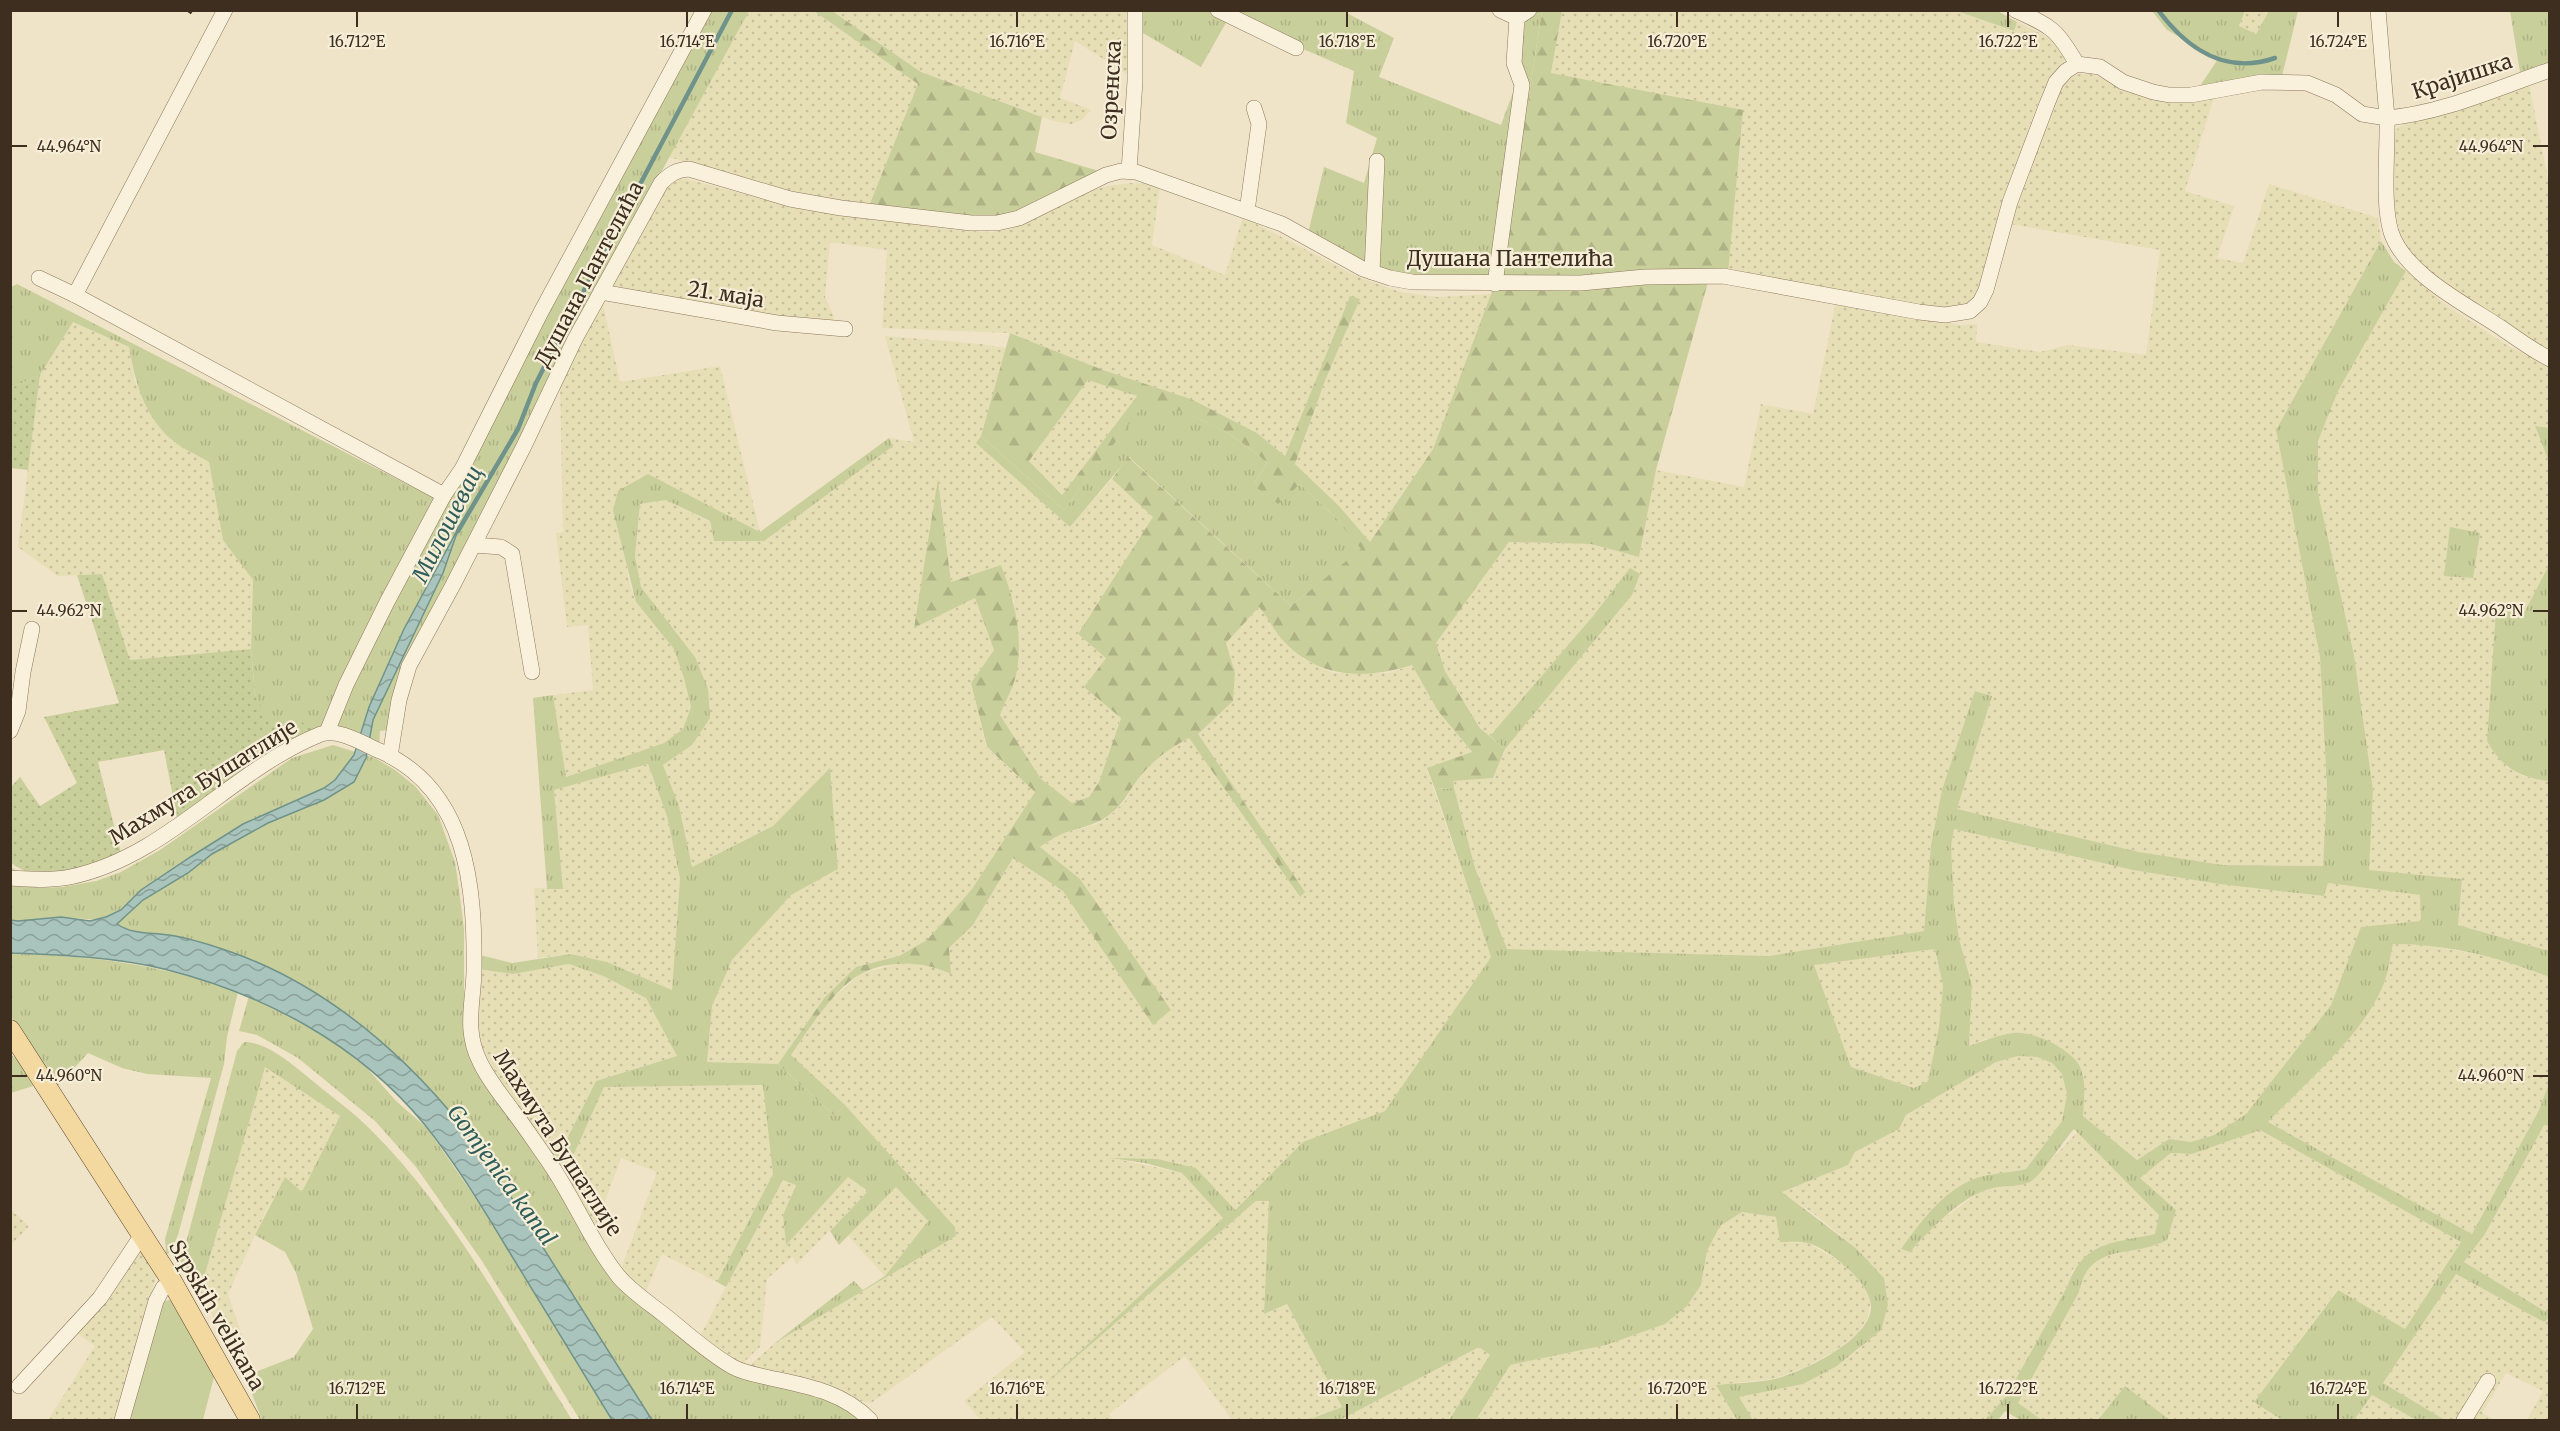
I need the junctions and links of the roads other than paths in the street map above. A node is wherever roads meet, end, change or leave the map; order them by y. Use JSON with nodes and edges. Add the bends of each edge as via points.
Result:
{"nodes":[{"id":1,"x":225,"y":10,"type":"edge"},
{"id":2,"x":704,"y":10,"type":"edge"},
{"id":3,"x":1135,"y":10,"type":"edge"},
{"id":4,"x":1218,"y":10,"type":"edge"},
{"id":5,"x":1500,"y":10,"type":"edge"},
{"id":6,"x":2015,"y":10,"type":"edge"},
{"id":7,"x":2378,"y":10,"type":"edge"},
{"id":8,"x":1523,"y":14,"type":"edge"},
{"id":9,"x":1296,"y":48,"type":"dead end"},
{"id":10,"x":2077,"y":64,"type":"junction"},
{"id":11,"x":2550,"y":70,"type":"edge"},
{"id":12,"x":1254,"y":108,"type":"dead end"},
{"id":13,"x":2387,"y":118,"type":"junction"},
{"id":14,"x":1377,"y":161,"type":"dead end"},
{"id":15,"x":1129,"y":171,"type":"junction"},
{"id":16,"x":1247,"y":211,"type":"junction"},
{"id":17,"x":1372,"y":272,"type":"junction"},
{"id":18,"x":39,"y":278,"type":"dead end"},
{"id":19,"x":1495,"y":284,"type":"junction"},
{"id":20,"x":601,"y":292,"type":"junction"},
{"id":21,"x":75,"y":295,"type":"junction"},
{"id":22,"x":845,"y":330,"type":"dead end"},
{"id":23,"x":2550,"y":358,"type":"edge"},
{"id":24,"x":444,"y":495,"type":"junction"},
{"id":25,"x":474,"y":545,"type":"junction"},
{"id":26,"x":32,"y":629,"type":"dead end"},
{"id":27,"x":532,"y":672,"type":"dead end"},
{"id":28,"x":10,"y":731,"type":"edge"},
{"id":29,"x":327,"y":732,"type":"junction"},
{"id":30,"x":384,"y":753,"type":"junction"},
{"id":31,"x":10,"y":878,"type":"edge"},
{"id":32,"x":10,"y":1030,"type":"edge"},
{"id":33,"x":10,"y":1047,"type":"edge"},
{"id":34,"x":30,"y":1060,"type":"junction"},
{"id":35,"x":142,"y":1235,"type":"junction"},
{"id":36,"x":171,"y":1280,"type":"junction"},
{"id":37,"x":2488,"y":1381,"type":"dead end"},
{"id":38,"x":19,"y":1386,"type":"dead end"},
{"id":39,"x":122,"y":1420,"type":"edge"},
{"id":40,"x":250,"y":1420,"type":"edge"},
{"id":41,"x":870,"y":1420,"type":"edge"},
{"id":42,"x":2464,"y":1420,"type":"edge"}],
"edges":[{"from":1,"to":21,"type":"street"},
{"from":2,"to":24,"type":"street","via":[[541,312],[462,469]]},
{"from":3,"to":15,"type":"street","name":"Озренска"},
{"from":4,"to":9,"type":"street"},
{"from":5,"to":8,"type":"street"},
{"from":6,"to":10,"type":"street","via":[[2051,27]]},
{"from":7,"to":13,"type":"street"},
{"from":8,"to":19,"type":"street","via":[[1514,63],[1522,85]]},
{"from":10,"to":13,"type":"street","via":[[2100,67],[2123,82],[2169,95],[2191,95],[2262,82],[2307,83],[2336,95],[2362,114]]},
{"from":10,"to":19,"type":"street","name":"Душана Пантелића","via":[[2061,76],[2052,93],[2010,202],[1986,290],[1970,311],[1945,315],[1918,312],[1723,276]]},
{"from":11,"to":13,"type":"street","name":"Крајишка","via":[[2456,103]]},
{"from":12,"to":16,"type":"street","via":[[1259,124]]},
{"from":13,"to":23,"type":"street","via":[[2388,215],[2399,247],[2440,289],[2531,350]]},
{"from":14,"to":17,"type":"street"},
{"from":15,"to":16,"type":"street","name":"Душана Пантелића"},
{"from":15,"to":20,"type":"street","name":"Душана Пантелића","via":[[1106,175],[1019,218],[971,224],[790,199],[681,170],[661,183]]},
{"from":16,"to":17,"type":"street","name":"Душана Пантелића","via":[[1282,224]]},
{"from":17,"to":19,"type":"street","name":"Душана Пантелића","via":[[1412,282]]},
{"from":18,"to":21,"type":"street"},
{"from":20,"to":22,"type":"street","name":"21. маја","via":[[777,323]]},
{"from":20,"to":25,"type":"street","name":"Душана Пантелића"},
{"from":21,"to":24,"type":"street"},
{"from":24,"to":29,"type":"street","via":[[346,685]]},
{"from":25,"to":27,"type":"street","via":[[501,547],[513,554]]},
{"from":25,"to":30,"type":"street","name":"Душана Пантелића","via":[[409,666]]},
{"from":26,"to":28,"type":"street","via":[[18,711]]},
{"from":29,"to":30,"type":"street","name":"Махмута Бушатлије","via":[[344,735]]},
{"from":29,"to":31,"type":"street","name":"Махмута Бушатлије","via":[[261,767],[127,857],[68,877]]},
{"from":30,"to":41,"type":"street","name":"Махмута Бушатлије","via":[[414,771],[439,800],[455,828],[468,866],[474,975],[469,1013],[472,1041],[480,1062],[553,1168],[621,1279],[714,1355],[736,1368],[830,1393]]},
{"from":32,"to":34,"type":"main road","name":"Srpskih velikana"},
{"from":33,"to":34,"type":"main road"},
{"from":34,"to":35,"type":"main road","name":"Srpskih velikana"},
{"from":35,"to":36,"type":"main road","name":"Srpskih velikana"},
{"from":35,"to":38,"type":"street","name":"Srpskih velikana","via":[[100,1298]]},
{"from":36,"to":39,"type":"street","via":[[156,1301]]},
{"from":36,"to":40,"type":"main road","name":"Srpskih velikana"},
{"from":37,"to":42,"type":"street"}]}
